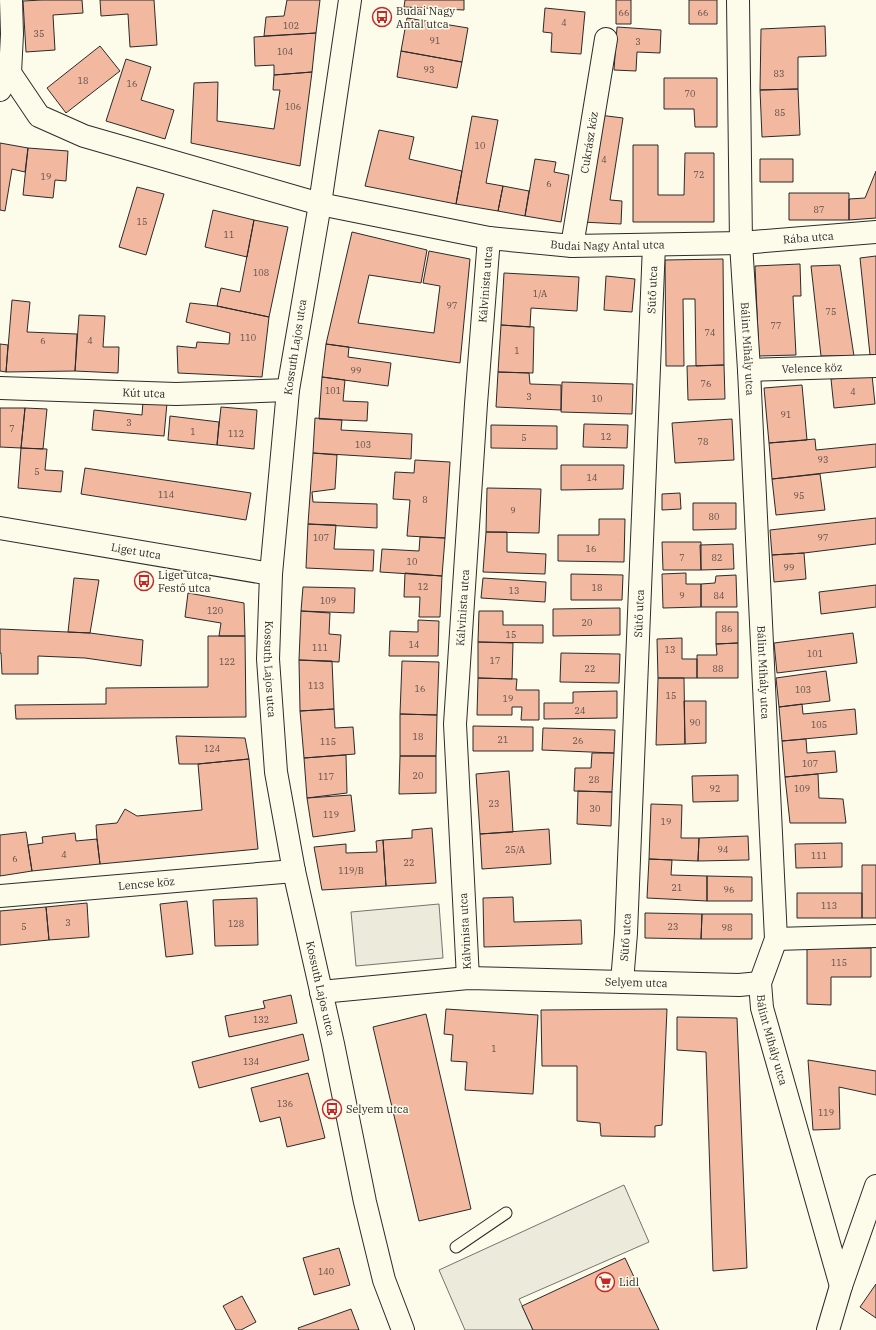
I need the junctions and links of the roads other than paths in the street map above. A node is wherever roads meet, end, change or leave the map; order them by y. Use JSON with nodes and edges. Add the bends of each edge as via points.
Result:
{"nodes":[{"id":1,"x":11,"y":0,"type":"edge"},
{"id":2,"x":350,"y":0,"type":"edge"},
{"id":3,"x":738,"y":0,"type":"edge"},
{"id":4,"x":606,"y":39,"type":"dead end"},
{"id":5,"x":5,"y":81,"type":"edge"},
{"id":6,"x":320,"y":204,"type":"junction"},
{"id":7,"x":876,"y":232,"type":"edge"},
{"id":8,"x":489,"y":238,"type":"junction"},
{"id":9,"x":741,"y":243,"type":"junction"},
{"id":10,"x":654,"y":245,"type":"junction"},
{"id":11,"x":572,"y":246,"type":"junction"},
{"id":12,"x":876,"y":366,"type":"edge"},
{"id":13,"x":749,"y":370,"type":"junction"},
{"id":14,"x":0,"y":388,"type":"edge"},
{"id":15,"x":288,"y":390,"type":"junction"},
{"id":16,"x":0,"y":528,"type":"edge"},
{"id":17,"x":271,"y":574,"type":"junction"},
{"id":18,"x":294,"y":871,"type":"junction"},
{"id":19,"x":0,"y":896,"type":"edge"},
{"id":20,"x":876,"y":936,"type":"edge"},
{"id":21,"x":776,"y":939,"type":"junction"},
{"id":22,"x":468,"y":978,"type":"junction"},
{"id":23,"x":622,"y":982,"type":"junction"},
{"id":24,"x":760,"y":983,"type":"junction"},
{"id":25,"x":321,"y":992,"type":"junction"},
{"id":26,"x":876,"y":1186,"type":"edge"},
{"id":27,"x":506,"y":1213,"type":"dead end"},
{"id":28,"x":456,"y":1247,"type":"dead end"},
{"id":29,"x":841,"y":1286,"type":"junction"},
{"id":30,"x":403,"y":1330,"type":"edge"},
{"id":31,"x":828,"y":1330,"type":"edge"}],
"edges":[{"from":1,"to":5,"type":"street","via":[[12,34]]},
{"from":2,"to":6,"type":"street","name":"Kossuth Lajos utca"},
{"from":3,"to":9,"type":"street","name":"Bálint Mihály utca"},
{"from":4,"to":11,"type":"street","name":"Cukrász köz"},
{"from":5,"to":6,"type":"street","name":"Budai Nagy Antal utca","via":[[39,116],[78,133]]},
{"from":6,"to":8,"type":"street","name":"Budai Nagy Antal utca"},
{"from":6,"to":15,"type":"street","name":"Kossuth Lajos utca"},
{"from":7,"to":9,"type":"street","name":"Rába utca"},
{"from":8,"to":11,"type":"street","name":"Budai Nagy Antal utca"},
{"from":8,"to":22,"type":"street","name":"Kálvinista utca","via":[[455,724]]},
{"from":9,"to":10,"type":"street","name":"Budai Nagy Antal utca"},
{"from":9,"to":13,"type":"street","name":"Bálint Mihály utca"},
{"from":10,"to":11,"type":"street","name":"Budai Nagy Antal utca"},
{"from":10,"to":23,"type":"street","name":"Sütő utca","via":[[627,925]]},
{"from":12,"to":13,"type":"street","name":"Velence köz"},
{"from":13,"to":21,"type":"street","name":"Bálint Mihály utca"},
{"from":14,"to":15,"type":"street","name":"Kút utca","via":[[176,394]]},
{"from":15,"to":17,"type":"street","name":"Kossuth Lajos utca"},
{"from":16,"to":17,"type":"street","name":"Liget utca"},
{"from":17,"to":18,"type":"street","name":"Kossuth Lajos utca","via":[[268,659],[275,765]]},
{"from":18,"to":19,"type":"street","name":"Lencse köz"},
{"from":18,"to":25,"type":"street","name":"Kossuth Lajos utca"},
{"from":20,"to":21,"type":"street"},
{"from":21,"to":24,"type":"street","name":"Bálint Mihály utca"},
{"from":22,"to":23,"type":"street","name":"Selyem utca"},
{"from":22,"to":25,"type":"street","name":"Selyem utca"},
{"from":23,"to":24,"type":"street","name":"Selyem utca","via":[[739,985]]},
{"from":24,"to":29,"type":"street","name":"Bálint Mihály utca","via":[[762,1008]]},
{"from":25,"to":30,"type":"street","name":"Kossuth Lajos utca","via":[[365,1202],[384,1280]]},
{"from":26,"to":29,"type":"street"},
{"from":27,"to":28,"type":"lane"},
{"from":29,"to":31,"type":"street"}]}
